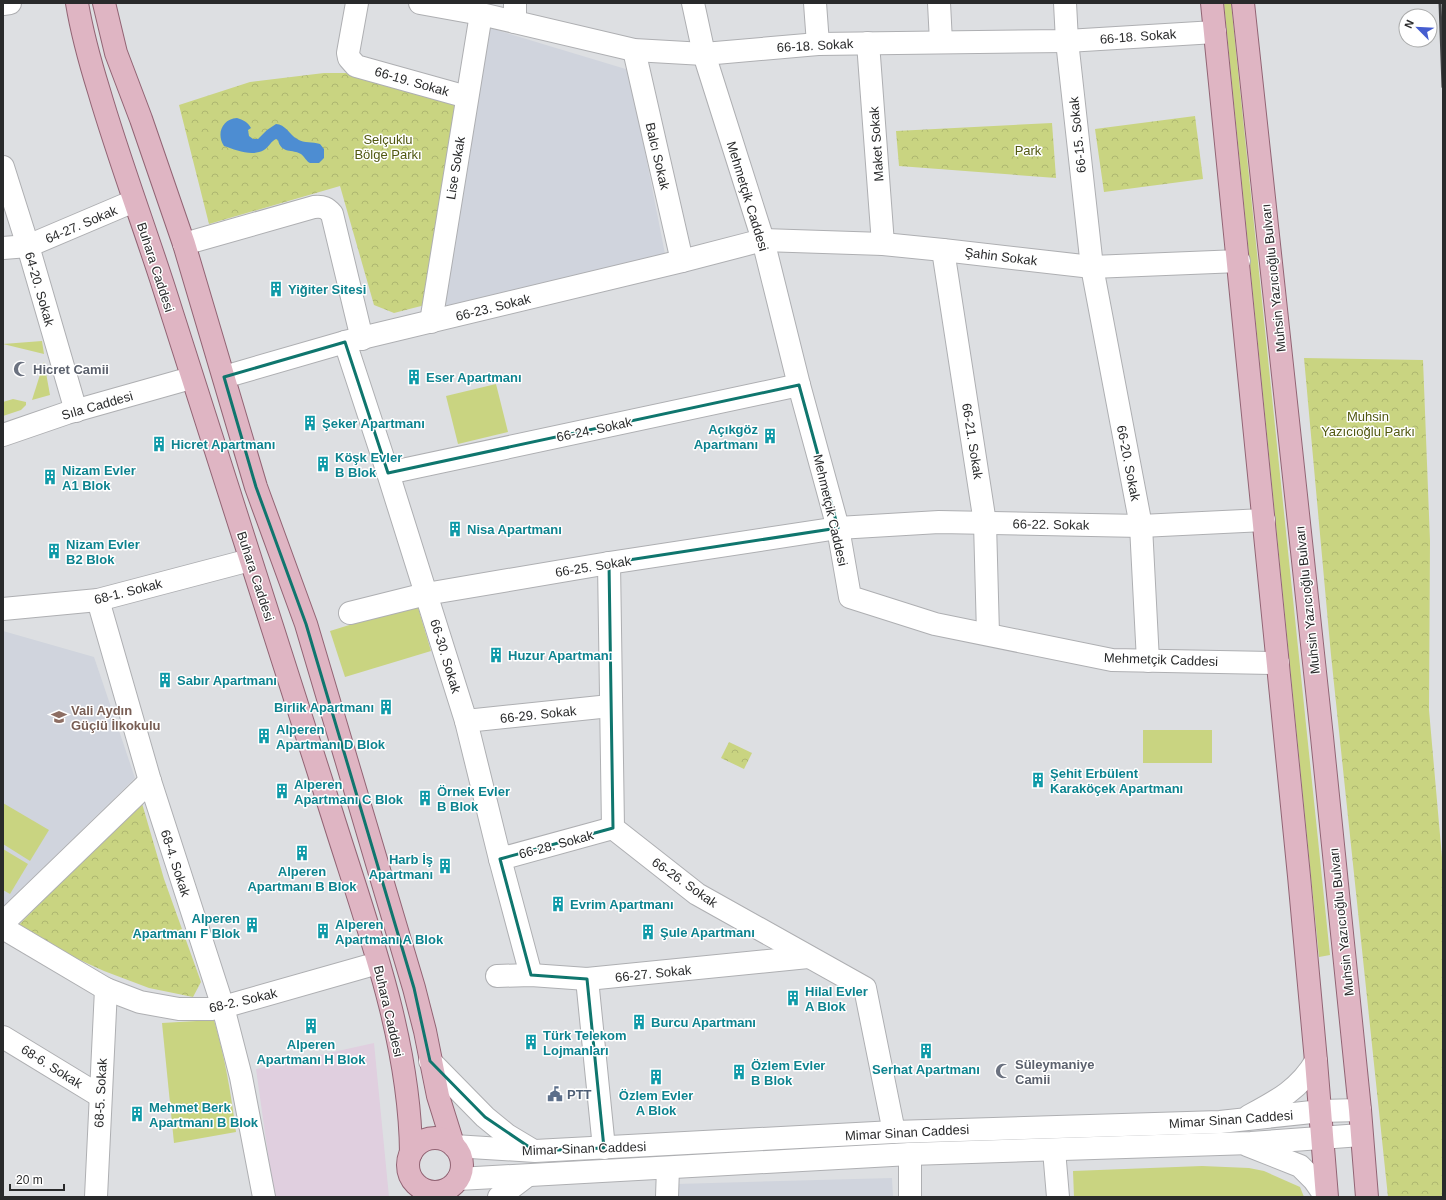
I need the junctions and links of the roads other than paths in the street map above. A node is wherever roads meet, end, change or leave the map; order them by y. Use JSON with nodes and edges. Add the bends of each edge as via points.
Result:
{"nodes":[{"id":1,"x":10,"y":3,"type":"edge"},
{"id":2,"x":77,"y":3,"type":"edge"},
{"id":3,"x":104,"y":3,"type":"edge"},
{"id":4,"x":357,"y":3,"type":"edge"},
{"id":5,"x":420,"y":3,"type":"edge"},
{"id":6,"x":693,"y":3,"type":"edge"},
{"id":7,"x":814,"y":3,"type":"edge"},
{"id":8,"x":939,"y":3,"type":"edge"},
{"id":9,"x":1065,"y":3,"type":"edge"},
{"id":10,"x":1212,"y":3,"type":"edge"},
{"id":11,"x":1243,"y":3,"type":"edge"},
{"id":12,"x":3,"y":4,"type":"edge"},
{"id":13,"x":515,"y":12,"type":"edge"},
{"id":14,"x":481,"y":14,"type":"junction"},
{"id":15,"x":1215,"y":32,"type":"junction"},
{"id":16,"x":1067,"y":41,"type":"junction"},
{"id":17,"x":941,"y":42,"type":"junction"},
{"id":18,"x":868,"y":43,"type":"junction"},
{"id":19,"x":818,"y":44,"type":"junction"},
{"id":20,"x":634,"y":50,"type":"junction"},
{"id":21,"x":704,"y":54,"type":"junction"},
{"id":22,"x":467,"y":97,"type":"junction"},
{"id":23,"x":3,"y":167,"type":"edge"},
{"id":24,"x":134,"y":201,"type":"junction"},
{"id":25,"x":763,"y":240,"type":"junction"},
{"id":26,"x":184,"y":244,"type":"junction"},
{"id":27,"x":883,"y":244,"type":"junction"},
{"id":28,"x":28,"y":246,"type":"junction"},
{"id":29,"x":3,"y":248,"type":"edge"},
{"id":30,"x":943,"y":250,"type":"junction"},
{"id":31,"x":682,"y":261,"type":"junction"},
{"id":32,"x":1238,"y":261,"type":"junction"},
{"id":33,"x":1092,"y":267,"type":"junction"},
{"id":34,"x":431,"y":322,"type":"junction"},
{"id":35,"x":354,"y":341,"type":"junction"},
{"id":36,"x":224,"y":377,"type":"junction"},
{"id":37,"x":191,"y":378,"type":"junction"},
{"id":38,"x":799,"y":385,"type":"junction"},
{"id":39,"x":76,"y":411,"type":"junction"},
{"id":40,"x":3,"y":435,"type":"edge"},
{"id":41,"x":388,"y":473,"type":"junction"},
{"id":42,"x":1264,"y":520,"type":"junction"},
{"id":43,"x":985,"y":523,"type":"junction"},
{"id":44,"x":1141,"y":526,"type":"junction"},
{"id":45,"x":838,"y":528,"type":"junction"},
{"id":46,"x":250,"y":560,"type":"junction"},
{"id":47,"x":609,"y":563,"type":"junction"},
{"id":48,"x":426,"y":594,"type":"junction"},
{"id":49,"x":98,"y":600,"type":"junction"},
{"id":50,"x":3,"y":609,"type":"edge"},
{"id":51,"x":350,"y":613,"type":"dead end"},
{"id":52,"x":988,"y":634,"type":"junction"},
{"id":53,"x":1148,"y":661,"type":"junction"},
{"id":54,"x":1278,"y":663,"type":"junction"},
{"id":55,"x":610,"y":706,"type":"junction"},
{"id":56,"x":466,"y":721,"type":"junction"},
{"id":57,"x":150,"y":781,"type":"junction"},
{"id":58,"x":613,"y":828,"type":"junction"},
{"id":59,"x":500,"y":859,"type":"junction"},
{"id":60,"x":3,"y":923,"type":"edge"},
{"id":61,"x":3,"y":928,"type":"edge"},
{"id":62,"x":808,"y":957,"type":"junction"},
{"id":63,"x":378,"y":963,"type":"junction"},
{"id":64,"x":531,"y":975,"type":"junction"},
{"id":65,"x":497,"y":976,"type":"dead end"},
{"id":66,"x":588,"y":979,"type":"junction"},
{"id":67,"x":106,"y":989,"type":"junction"},
{"id":68,"x":223,"y":1007,"type":"junction"},
{"id":69,"x":3,"y":1037,"type":"edge"},
{"id":70,"x":430,"y":1061,"type":"junction"},
{"id":71,"x":1316,"y":1061,"type":"junction"},
{"id":72,"x":100,"y":1096,"type":"junction"},
{"id":73,"x":1360,"y":1110,"type":"junction"},
{"id":74,"x":1321,"y":1111,"type":"junction"},
{"id":75,"x":1241,"y":1120,"type":"junction"},
{"id":76,"x":894,"y":1132,"type":"junction"},
{"id":77,"x":1361,"y":1135,"type":"junction"},
{"id":78,"x":1323,"y":1138,"type":"junction"},
{"id":79,"x":1240,"y":1143,"type":"junction"},
{"id":80,"x":454,"y":1145,"type":"junction"},
{"id":81,"x":604,"y":1148,"type":"junction"},
{"id":82,"x":1054,"y":1150,"type":"junction"},
{"id":83,"x":535,"y":1151,"type":"junction"},
{"id":84,"x":411,"y":1153,"type":"junction"},
{"id":85,"x":910,"y":1154,"type":"junction"},
{"id":86,"x":668,"y":1168,"type":"junction"},
{"id":87,"x":527,"y":1176,"type":"junction"},
{"id":88,"x":457,"y":1186,"type":"edge"},
{"id":89,"x":414,"y":1188,"type":"edge"},
{"id":90,"x":96,"y":1197,"type":"edge"},
{"id":91,"x":264,"y":1197,"type":"edge"},
{"id":92,"x":499,"y":1197,"type":"edge"},
{"id":93,"x":667,"y":1197,"type":"edge"},
{"id":94,"x":910,"y":1197,"type":"edge"},
{"id":95,"x":1058,"y":1197,"type":"edge"},
{"id":96,"x":1327,"y":1197,"type":"edge"},
{"id":97,"x":1367,"y":1197,"type":"edge"}],
"edges":[{"from":1,"to":12,"type":"street"},
{"from":2,"to":24,"type":"main road","name":"Buhara Caddesi","via":[[90,62]]},
{"from":3,"to":26,"type":"main road","name":"Buhara Caddesi","via":[[116,54]]},
{"from":4,"to":22,"type":"street","name":"66-19. Sokak","via":[[348,53],[356,66]]},
{"from":5,"to":14,"type":"street","name":"66-18. Sokak"},
{"from":6,"to":21,"type":"street","name":"Mehmetçik Caddesi"},
{"from":7,"to":19,"type":"street"},
{"from":8,"to":17,"type":"street"},
{"from":9,"to":16,"type":"street","name":"66-15. Sokak"},
{"from":10,"to":15,"type":"main road"},
{"from":11,"to":73,"type":"main road","name":"Muhsin Yazıcıoğlu Bulvarı"},
{"from":13,"to":14,"type":"street","name":"66-18. Sokak"},
{"from":13,"to":20,"type":"street","name":"66-18. Sokak"},
{"from":14,"to":22,"type":"street","name":"Lise Sokak"},
{"from":15,"to":16,"type":"street","name":"66-18. Sokak"},
{"from":15,"to":32,"type":"main road"},
{"from":16,"to":17,"type":"street","name":"66-18. Sokak"},
{"from":16,"to":33,"type":"street","name":"66-15. Sokak"},
{"from":17,"to":18,"type":"street","name":"66-18. Sokak"},
{"from":18,"to":19,"type":"street","name":"66-18. Sokak"},
{"from":18,"to":27,"type":"street","name":"Maket Sokak"},
{"from":19,"to":21,"type":"street","name":"66-18. Sokak"},
{"from":20,"to":21,"type":"street","name":"66-18. Sokak"},
{"from":20,"to":31,"type":"street","name":"Balcı Sokak"},
{"from":21,"to":25,"type":"street","name":"Mehmetçik Caddesi"},
{"from":22,"to":34,"type":"street","name":"Lise Sokak"},
{"from":23,"to":28,"type":"street","name":"64-20. Sokak"},
{"from":24,"to":28,"type":"street","name":"64-27. Sokak"},
{"from":24,"to":37,"type":"main road","name":"Buhara Caddesi"},
{"from":25,"to":27,"type":"street","name":"Şahin Sokak"},
{"from":25,"to":31,"type":"street","name":"66-23. Sokak"},
{"from":25,"to":38,"type":"street","name":"Mehmetçik Caddesi"},
{"from":26,"to":35,"type":"street","name":"66-30. Sokak","via":[[314,207],[325,207],[332,214]]},
{"from":26,"to":36,"type":"main road","name":"Buhara Caddesi"},
{"from":27,"to":30,"type":"street","name":"Şahin Sokak"},
{"from":28,"to":29,"type":"street","name":"64-27. Sokak"},
{"from":28,"to":39,"type":"street","name":"64-20. Sokak"},
{"from":30,"to":33,"type":"street","name":"Şahin Sokak"},
{"from":30,"to":43,"type":"street","name":"66-21. Sokak"},
{"from":31,"to":34,"type":"street","name":"66-23. Sokak"},
{"from":32,"to":33,"type":"street","name":"Şahin Sokak"},
{"from":32,"to":42,"type":"main road"},
{"from":33,"to":44,"type":"street","name":"66-20. Sokak"},
{"from":34,"to":35,"type":"street","name":"66-23. Sokak"},
{"from":35,"to":36,"type":"street","name":"66-23. Sokak"},
{"from":35,"to":41,"type":"street","name":"66-30. Sokak"},
{"from":36,"to":70,"type":"main road","name":"Buhara Caddesi","via":[[256,487],[306,624],[414,988]]},
{"from":37,"to":39,"type":"street","name":"Sıla Caddesi"},
{"from":37,"to":46,"type":"main road","name":"Buhara Caddesi"},
{"from":38,"to":41,"type":"street","name":"66-24. Sokak"},
{"from":38,"to":45,"type":"street","name":"Mehmetçik Caddesi"},
{"from":39,"to":40,"type":"street","name":"Sıla Caddesi"},
{"from":41,"to":48,"type":"street","name":"66-30. Sokak"},
{"from":42,"to":44,"type":"street","name":"66-22. Sokak"},
{"from":42,"to":54,"type":"main road"},
{"from":43,"to":44,"type":"street","name":"66-22. Sokak"},
{"from":43,"to":45,"type":"street","name":"66-22. Sokak","via":[[939,522]]},
{"from":43,"to":52,"type":"street","name":"66-21. Sokak"},
{"from":44,"to":53,"type":"street","name":"66-20. Sokak"},
{"from":45,"to":47,"type":"street","name":"66-25. Sokak"},
{"from":45,"to":52,"type":"street","name":"Mehmetçik Caddesi","via":[[850,597],[935,624]]},
{"from":46,"to":49,"type":"street","name":"68-1. Sokak"},
{"from":46,"to":63,"type":"main road","name":"Buhara Caddesi"},
{"from":47,"to":48,"type":"street","name":"66-25. Sokak"},
{"from":47,"to":55,"type":"street"},
{"from":48,"to":51,"type":"street","name":"66-25. Sokak"},
{"from":48,"to":56,"type":"street","name":"66-30. Sokak"},
{"from":49,"to":50,"type":"street","name":"68-1. Sokak"},
{"from":49,"to":57,"type":"street","name":"68-4. Sokak"},
{"from":52,"to":53,"type":"street","name":"Mehmetçik Caddesi","via":[[1112,660]]},
{"from":53,"to":54,"type":"street","name":"Mehmetçik Caddesi"},
{"from":54,"to":71,"type":"main road"},
{"from":55,"to":56,"type":"street","name":"66-29. Sokak"},
{"from":55,"to":58,"type":"street"},
{"from":56,"to":59,"type":"street","name":"66-30. Sokak"},
{"from":57,"to":60,"type":"street"},
{"from":57,"to":68,"type":"street","name":"68-4. Sokak"},
{"from":58,"to":59,"type":"street","name":"66-28. Sokak"},
{"from":58,"to":62,"type":"street","name":"66-26. Sokak","via":[[697,894]]},
{"from":59,"to":64,"type":"street","name":"66-30. Sokak"},
{"from":61,"to":67,"type":"street","name":"68-2. Sokak"},
{"from":62,"to":66,"type":"street","name":"66-27. Sokak"},
{"from":62,"to":76,"type":"street","name":"66-26. Sokak","via":[[865,988]]},
{"from":63,"to":68,"type":"street","name":"68-2. Sokak"},
{"from":63,"to":84,"type":"main road","name":"Buhara Caddesi","via":[[399,1049],[411,1127]]},
{"from":64,"to":65,"type":"street","name":"66-27. Sokak"},
{"from":64,"to":66,"type":"street","name":"66-27. Sokak"},
{"from":66,"to":81,"type":"street"},
{"from":67,"to":68,"type":"street","name":"68-2. Sokak","via":[[140,1002],[179,1009]]},
{"from":67,"to":72,"type":"street","name":"68-5. Sokak"},
{"from":68,"to":91,"type":"street","name":"68-4. Sokak","via":[[241,1077]]},
{"from":69,"to":72,"type":"street","name":"68-6. Sokak"},
{"from":70,"to":80,"type":"main road","name":"Buhara Caddesi","via":[[442,1114]]},
{"from":70,"to":83,"type":"street","via":[[485,1117],[507,1135]]},
{"from":71,"to":74,"type":"main road"},
{"from":71,"to":75,"type":"street","via":[[1304,1079],[1289,1093]]},
{"from":72,"to":90,"type":"street","name":"68-5. Sokak"},
{"from":73,"to":74,"type":"street","name":"Mimar Sinan Caddesi"},
{"from":73,"to":77,"type":"main road","name":"Muhsin Yazıcıoğlu Bulvarı"},
{"from":74,"to":75,"type":"street","name":"Mimar Sinan Caddesi"},
{"from":74,"to":78,"type":"main road"},
{"from":75,"to":76,"type":"street","name":"Mimar Sinan Caddesi"},
{"from":76,"to":81,"type":"street","name":"Mimar Sinan Caddesi"},
{"from":77,"to":78,"type":"street","name":"Mimar Sinan Caddesi"},
{"from":77,"to":97,"type":"main road","name":"Muhsin Yazıcıoğlu Bulvarı"},
{"from":78,"to":79,"type":"street","name":"Mimar Sinan Caddesi"},
{"from":78,"to":96,"type":"main road"},
{"from":79,"to":82,"type":"street","name":"Mimar Sinan Caddesi"},
{"from":79,"to":96,"type":"street","via":[[1300,1166]]},
{"from":80,"to":83,"type":"street","name":"Mimar Sinan Caddesi"},
{"from":80,"to":84,"type":"main road","via":[[444,1139],[430,1138],[420,1142]]},
{"from":80,"to":88,"type":"main road","via":[[461,1156],[462,1164]]},
{"from":81,"to":83,"type":"street","name":"Mimar Sinan Caddesi"},
{"from":82,"to":85,"type":"street","name":"Mimar Sinan Caddesi"},
{"from":82,"to":95,"type":"street"},
{"from":84,"to":89,"type":"main road","via":[[408,1164]]},
{"from":85,"to":86,"type":"street","name":"Mimar Sinan Caddesi"},
{"from":85,"to":94,"type":"street"},
{"from":86,"to":87,"type":"street","name":"Mimar Sinan Caddesi"},
{"from":86,"to":93,"type":"street"},
{"from":87,"to":88,"type":"street","name":"Mimar Sinan Caddesi"},
{"from":87,"to":92,"type":"street"},
{"from":88,"to":89,"type":"main road","via":[[434,1192]]}]}
